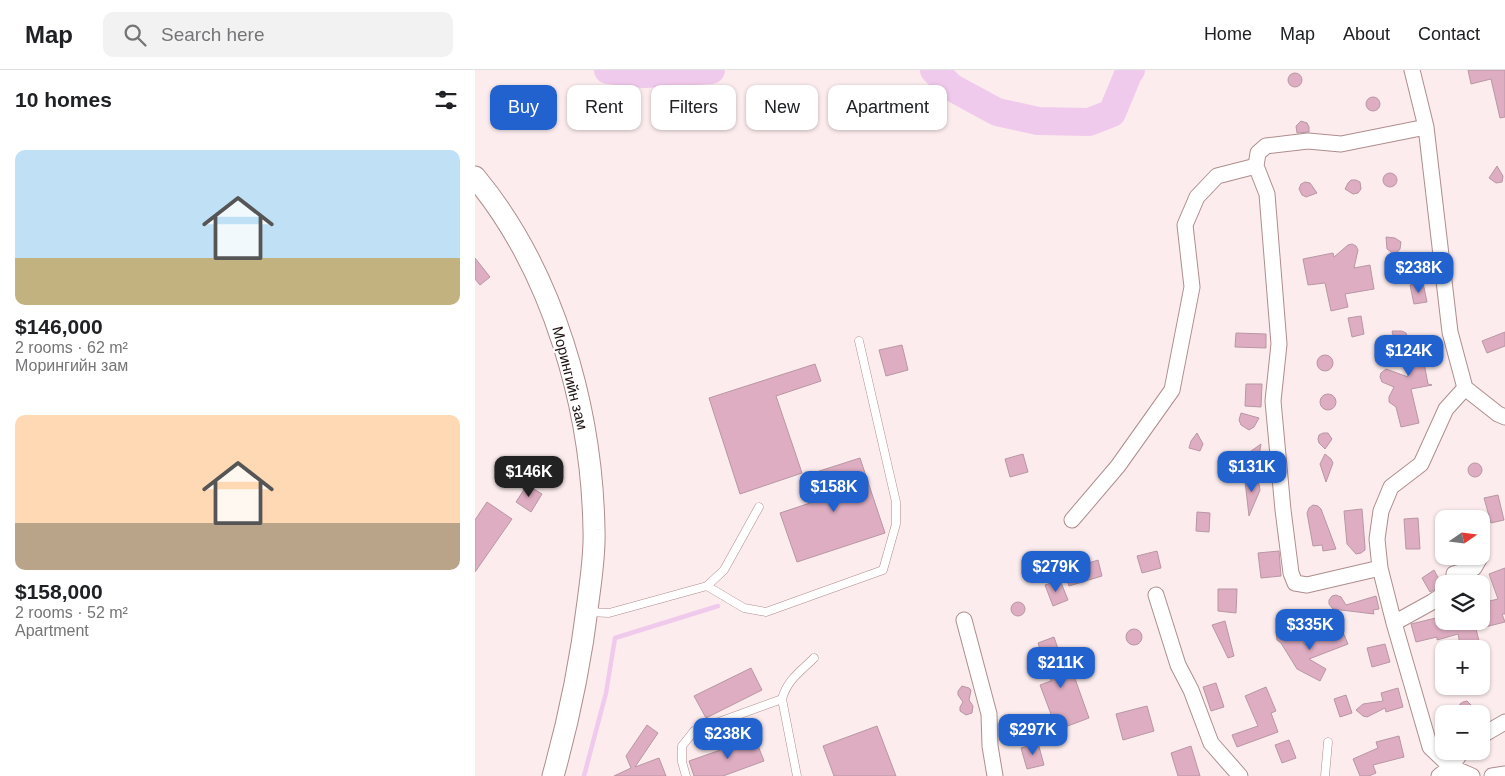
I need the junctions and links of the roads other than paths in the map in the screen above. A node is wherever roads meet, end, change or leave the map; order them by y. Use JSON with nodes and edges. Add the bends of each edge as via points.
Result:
{"nodes":[{"id":1,"x":1412,"y":70,"type":"edge"},
{"id":2,"x":1426,"y":127,"type":"junction"},
{"id":3,"x":1257,"y":166,"type":"junction"},
{"id":4,"x":475,"y":178,"type":"edge"},
{"id":5,"x":859,"y":342,"type":"dead end"},
{"id":6,"x":1465,"y":388,"type":"junction"},
{"id":7,"x":1505,"y":417,"type":"edge"},
{"id":8,"x":759,"y":508,"type":"dead end"},
{"id":9,"x":1072,"y":520,"type":"dead end"},
{"id":10,"x":1476,"y":565,"type":"edge"},
{"id":11,"x":1380,"y":568,"type":"junction"},
{"id":12,"x":1455,"y":575,"type":"edge"},
{"id":13,"x":707,"y":586,"type":"junction"},
{"id":14,"x":1156,"y":594,"type":"dead end"},
{"id":15,"x":1435,"y":601,"type":"edge"},
{"id":16,"x":587,"y":612,"type":"junction"},
{"id":17,"x":964,"y":620,"type":"dead end"},
{"id":18,"x":1394,"y":623,"type":"junction"},
{"id":19,"x":815,"y":658,"type":"dead end"},
{"id":20,"x":782,"y":699,"type":"junction"},
{"id":21,"x":1505,"y":722,"type":"edge"},
{"id":22,"x":1490,"y":731,"type":"edge"},
{"id":23,"x":1329,"y":742,"type":"dead end"},
{"id":24,"x":1454,"y":760,"type":"edge"},
{"id":25,"x":1445,"y":771,"type":"edge"},
{"id":26,"x":1505,"y":774,"type":"edge"},
{"id":27,"x":553,"y":776,"type":"edge"},
{"id":28,"x":687,"y":776,"type":"edge"},
{"id":29,"x":797,"y":776,"type":"edge"},
{"id":30,"x":995,"y":776,"type":"edge"},
{"id":31,"x":1240,"y":776,"type":"edge"},
{"id":32,"x":1325,"y":776,"type":"edge"},
{"id":33,"x":1472,"y":776,"type":"edge"},
{"id":34,"x":1492,"y":776,"type":"edge"}],
"edges":[{"from":1,"to":2,"type":"street"},
{"from":2,"to":3,"type":"street","via":[[1341,144],[1308,141],[1266,146],[1258,153]]},
{"from":2,"to":6,"type":"street","via":[[1451,332]]},
{"from":3,"to":9,"type":"street","via":[[1217,176],[1197,198],[1185,225],[1192,287],[1172,390],[1118,466]]},
{"from":3,"to":11,"type":"street","via":[[1267,194],[1279,344],[1273,401],[1291,573],[1295,583],[1307,585]]},
{"from":4,"to":16,"type":"main road","name":"Морингийн зам","via":[[505,220],[534,270],[555,319],[571,369],[591,471],[594,532]]},
{"from":5,"to":13,"type":"lane","via":[[896,502],[896,524],[883,570],[766,612],[744,608]]},
{"from":6,"to":7,"type":"street"},
{"from":6,"to":11,"type":"street","via":[[1446,409],[1421,464],[1391,487],[1381,511],[1377,538]]},
{"from":8,"to":13,"type":"lane","via":[[724,570]]},
{"from":10,"to":12,"type":"street"},
{"from":11,"to":18,"type":"street"},
{"from":13,"to":16,"type":"lane","via":[[609,613]]},
{"from":14,"to":31,"type":"street","via":[[1178,665],[1211,743]]},
{"from":15,"to":18,"type":"street"},
{"from":16,"to":27,"type":"main road","name":"Морингийн зам","via":[[579,666]]},
{"from":17,"to":30,"type":"street","via":[[989,714]]},
{"from":18,"to":25,"type":"street","via":[[1431,747]]},
{"from":19,"to":20,"type":"lane","via":[[792,678]]},
{"from":20,"to":28,"type":"lane","via":[[694,731],[682,746],[682,762]]},
{"from":20,"to":29,"type":"lane"},
{"from":21,"to":22,"type":"street"},
{"from":23,"to":32,"type":"lane"},
{"from":24,"to":25,"type":"street"},
{"from":25,"to":33,"type":"street"},
{"from":26,"to":34,"type":"street"}]}
